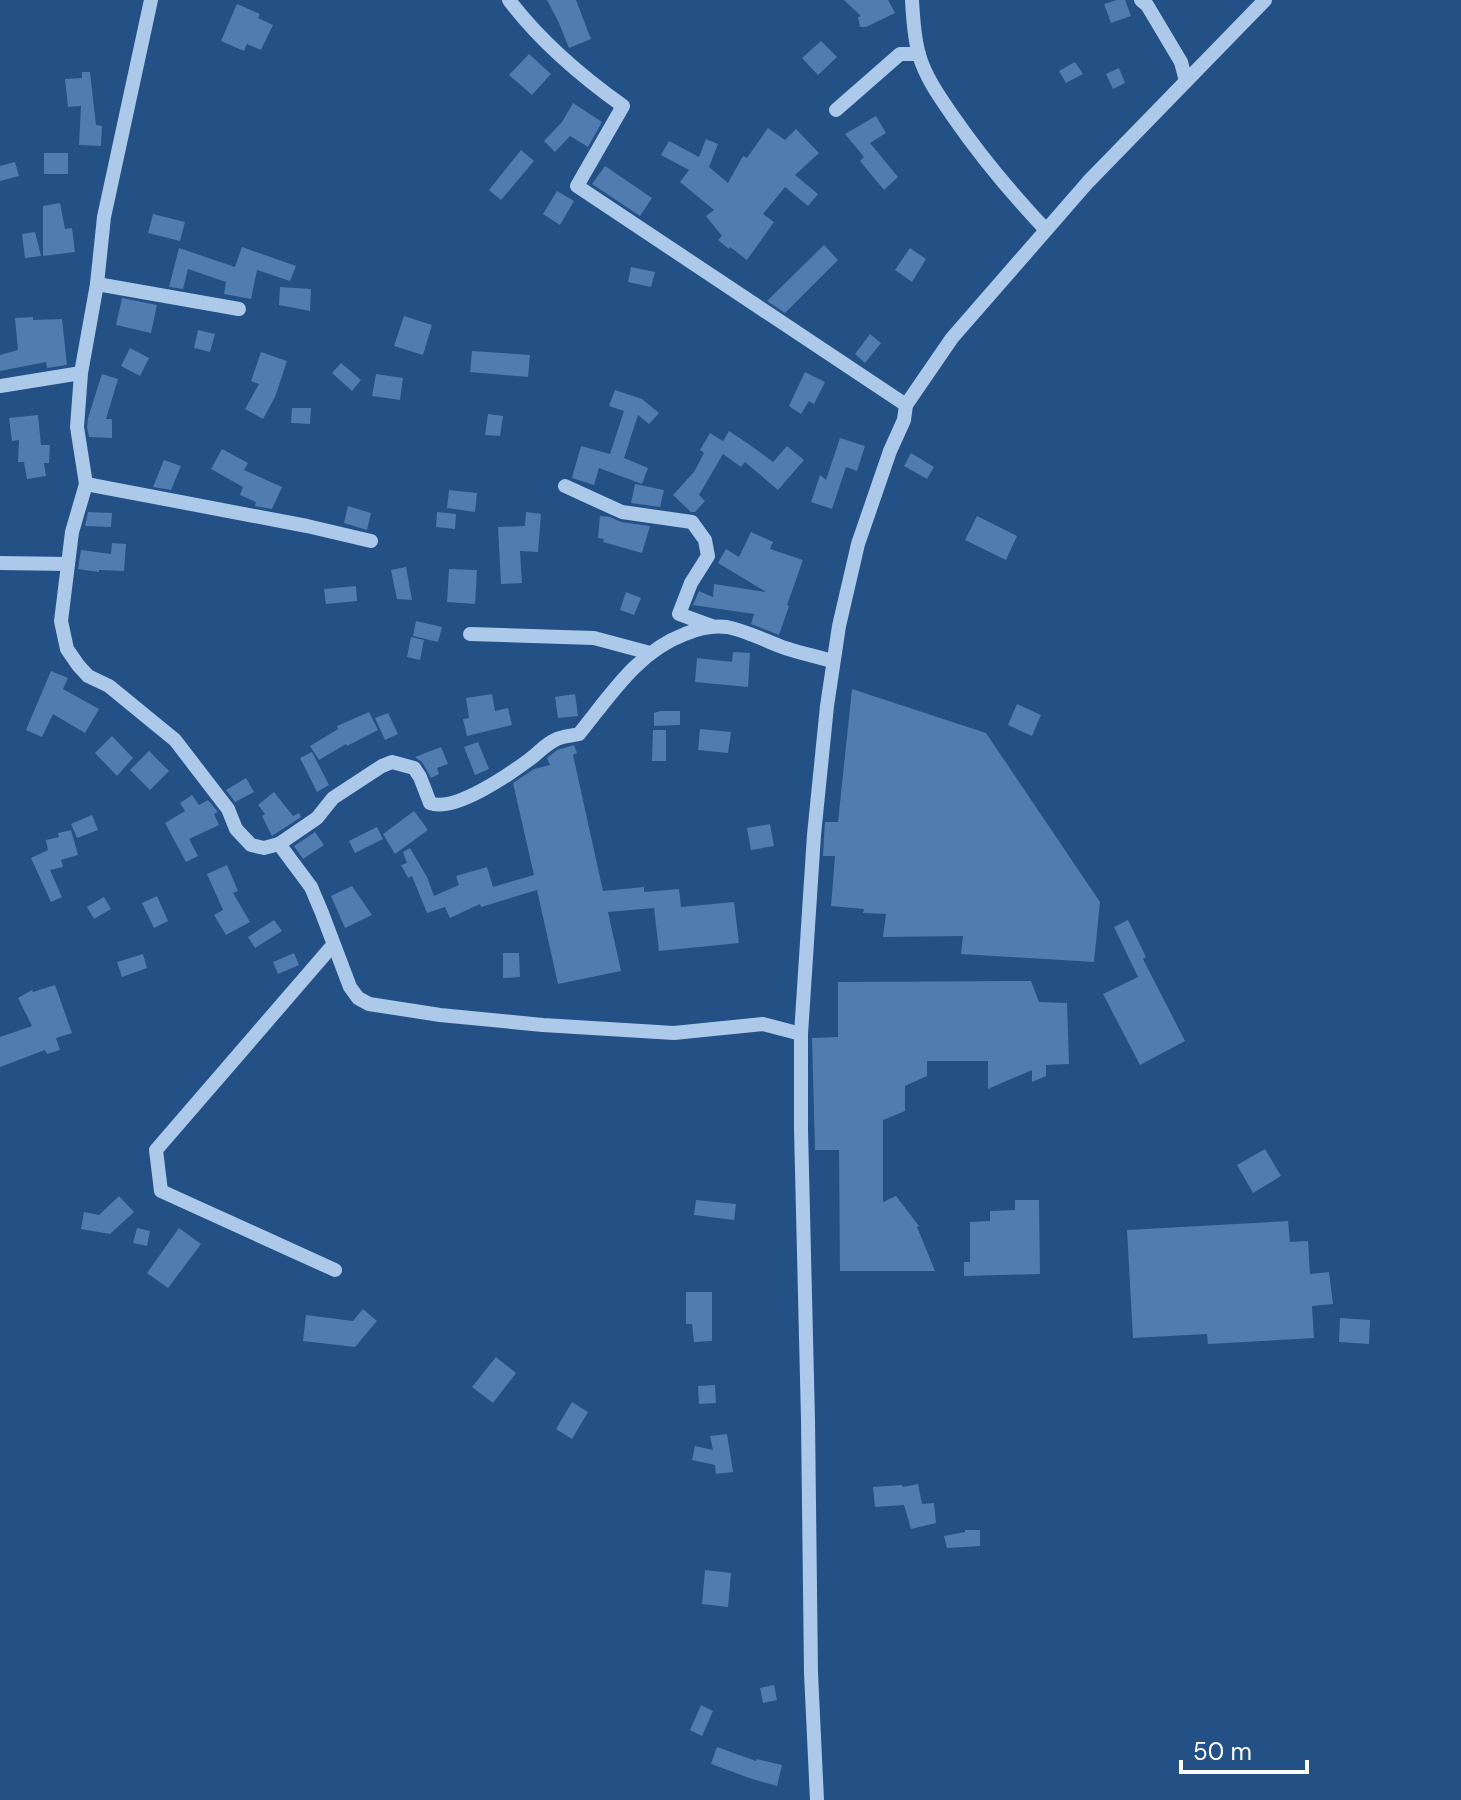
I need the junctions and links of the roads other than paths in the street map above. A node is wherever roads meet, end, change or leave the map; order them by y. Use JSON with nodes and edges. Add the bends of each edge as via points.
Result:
{"nodes":[{"id":1,"x":151,"y":0,"type":"edge"},
{"id":2,"x":509,"y":0,"type":"edge"},
{"id":3,"x":912,"y":0,"type":"edge"},
{"id":4,"x":1141,"y":0,"type":"edge"},
{"id":5,"x":1265,"y":0,"type":"edge"},
{"id":6,"x":919,"y":54,"type":"junction"},
{"id":7,"x":1186,"y":81,"type":"junction"},
{"id":8,"x":836,"y":110,"type":"dead end"},
{"id":9,"x":1046,"y":230,"type":"junction"},
{"id":10,"x":97,"y":284,"type":"junction"},
{"id":11,"x":239,"y":309,"type":"dead end"},
{"id":12,"x":81,"y":373,"type":"junction"},
{"id":13,"x":0,"y":386,"type":"edge"},
{"id":14,"x":906,"y":405,"type":"junction"},
{"id":15,"x":86,"y":484,"type":"junction"},
{"id":16,"x":565,"y":486,"type":"dead end"},
{"id":17,"x":371,"y":541,"type":"dead end"},
{"id":18,"x":0,"y":563,"type":"edge"},
{"id":19,"x":68,"y":564,"type":"junction"},
{"id":20,"x":713,"y":626,"type":"junction"},
{"id":21,"x":470,"y":634,"type":"dead end"},
{"id":22,"x":650,"y":653,"type":"junction"},
{"id":23,"x":833,"y":661,"type":"junction"},
{"id":24,"x":279,"y":844,"type":"junction"},
{"id":25,"x":333,"y":945,"type":"junction"},
{"id":26,"x":801,"y":1034,"type":"junction"},
{"id":27,"x":335,"y":1270,"type":"dead end"},
{"id":28,"x":817,"y":1800,"type":"edge"}],
"edges":[{"from":1,"to":10,"type":"street","via":[[104,217]]},
{"from":2,"to":14,"type":"street","via":[[527,24],[623,106],[577,186]]},
{"from":3,"to":6,"type":"street"},
{"from":4,"to":7,"type":"street","via":[[1181,62]]},
{"from":5,"to":7,"type":"street"},
{"from":6,"to":8,"type":"street","via":[[900,54]]},
{"from":6,"to":9,"type":"street","via":[[933,87],[979,154]]},
{"from":7,"to":9,"type":"street"},
{"from":9,"to":14,"type":"street","via":[[952,338]]},
{"from":10,"to":11,"type":"street"},
{"from":10,"to":12,"type":"street"},
{"from":12,"to":13,"type":"street"},
{"from":12,"to":15,"type":"street","via":[[77,427]]},
{"from":14,"to":23,"type":"street","via":[[858,544]]},
{"from":15,"to":17,"type":"street"},
{"from":15,"to":19,"type":"street"},
{"from":16,"to":20,"type":"street","via":[[622,512],[692,522],[705,540],[708,556],[679,614]]},
{"from":18,"to":19,"type":"street"},
{"from":19,"to":24,"type":"street","via":[[61,621],[67,649],[78,665],[175,740],[251,845]]},
{"from":20,"to":22,"type":"street","via":[[679,636]]},
{"from":20,"to":23,"type":"street"},
{"from":21,"to":22,"type":"street","via":[[594,638]]},
{"from":22,"to":24,"type":"street","via":[[606,697],[579,734],[555,740],[472,796],[430,803],[414,768],[392,762],[333,798],[317,818]]},
{"from":23,"to":26,"type":"street","via":[[814,835]]},
{"from":24,"to":25,"type":"street","via":[[311,887]]},
{"from":25,"to":26,"type":"street","via":[[350,987],[369,1004],[543,1025],[674,1033],[763,1024]]},
{"from":25,"to":27,"type":"street","via":[[156,1150],[161,1191]]},
{"from":26,"to":28,"type":"street"}]}
